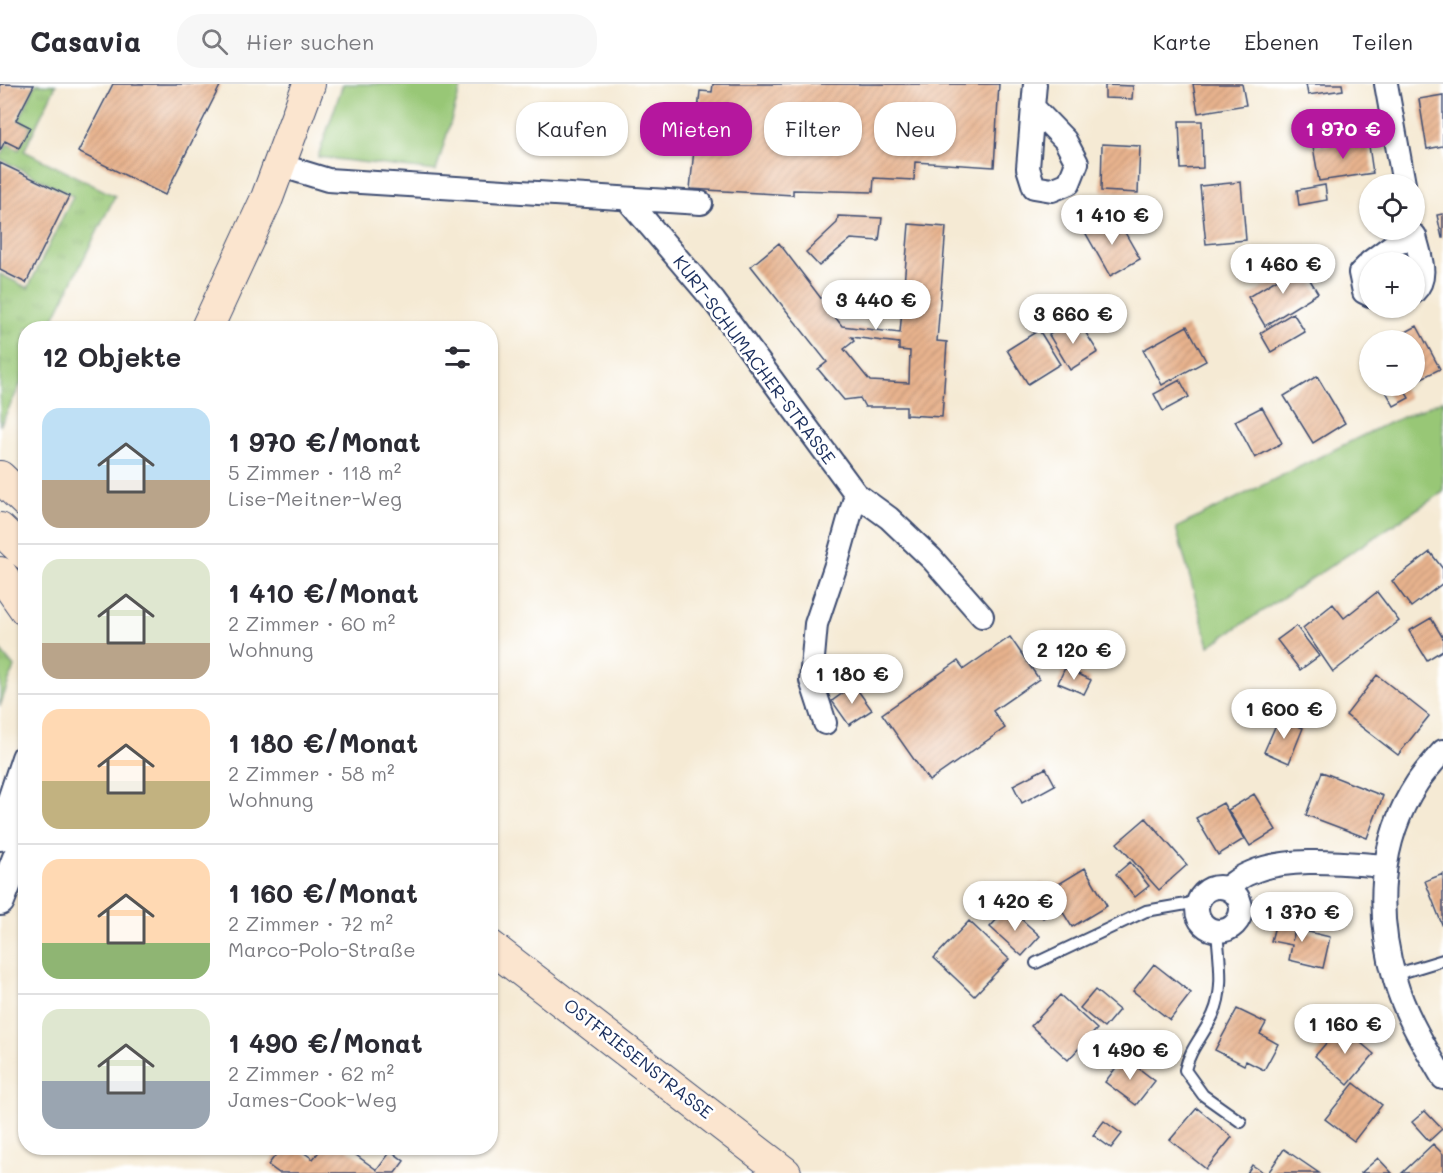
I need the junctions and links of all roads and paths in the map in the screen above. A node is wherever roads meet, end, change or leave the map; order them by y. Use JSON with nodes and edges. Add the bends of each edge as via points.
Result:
{"nodes":[{"id":1,"x":309,"y":84,"type":"edge"},
{"id":2,"x":1035,"y":84,"type":"edge"},
{"id":3,"x":1386,"y":84,"type":"edge"},
{"id":4,"x":1034,"y":107,"type":"dead end"},
{"id":5,"x":279,"y":165,"type":"junction"},
{"id":6,"x":1402,"y":174,"type":"edge"},
{"id":7,"x":267,"y":198,"type":"junction"},
{"id":8,"x":627,"y":199,"type":"junction"},
{"id":9,"x":702,"y":204,"type":"dead end"},
{"id":10,"x":1402,"y":240,"type":"edge"},
{"id":11,"x":1384,"y":252,"type":"edge"},
{"id":12,"x":210,"y":321,"type":"edge"},
{"id":13,"x":231,"y":321,"type":"edge"},
{"id":14,"x":0,"y":477,"type":"edge"},
{"id":15,"x":18,"y":494,"type":"edge"},
{"id":16,"x":856,"y":494,"type":"junction"},
{"id":17,"x":0,"y":529,"type":"edge"},
{"id":18,"x":18,"y":546,"type":"edge"},
{"id":19,"x":0,"y":573,"type":"edge"},
{"id":20,"x":18,"y":599,"type":"edge"},
{"id":21,"x":982,"y":616,"type":"dead end"},
{"id":22,"x":825,"y":723,"type":"dead end"},
{"id":23,"x":1443,"y":751,"type":"edge"},
{"id":24,"x":18,"y":782,"type":"edge"},
{"id":25,"x":0,"y":836,"type":"edge"},
{"id":26,"x":18,"y":855,"type":"edge"},
{"id":27,"x":1384,"y":866,"type":"junction"},
{"id":28,"x":1226,"y":888,"type":"junction"},
{"id":29,"x":0,"y":901,"type":"edge"},
{"id":30,"x":1198,"y":902,"type":"junction"},
{"id":31,"x":1217,"y":931,"type":"junction"},
{"id":32,"x":498,"y":951,"type":"edge"},
{"id":33,"x":1443,"y":960,"type":"edge"},
{"id":34,"x":1036,"y":963,"type":"dead end"},
{"id":35,"x":1394,"y":975,"type":"junction"},
{"id":36,"x":1443,"y":1078,"type":"edge"},
{"id":37,"x":1241,"y":1122,"type":"dead end"},
{"id":38,"x":785,"y":1173,"type":"edge"}],
"edges":[{"from":1,"to":5,"type":"main road"},
{"from":2,"to":4,"type":"street"},
{"from":3,"to":6,"type":"street"},
{"from":5,"to":7,"type":"main road"},
{"from":5,"to":8,"type":"street","via":[[328,180]]},
{"from":7,"to":12,"type":"main road"},
{"from":7,"to":13,"type":"main road"},
{"from":8,"to":9,"type":"street"},
{"from":8,"to":16,"type":"street","name":"KURT-SCHUMACHER-STRASSE","via":[[714,301]]},
{"from":10,"to":11,"type":"street"},
{"from":14,"to":15,"type":"main road"},
{"from":16,"to":21,"type":"street","name":"KURT-SCHUMACHER-STRASSE","via":[[889,518],[932,559]]},
{"from":16,"to":22,"type":"street","via":[[816,624],[811,680]]},
{"from":17,"to":18,"type":"main road"},
{"from":19,"to":20,"type":"main road"},
{"from":23,"to":27,"type":"street","via":[[1417,783],[1396,822]]},
{"from":24,"to":25,"type":"street"},
{"from":26,"to":29,"type":"street"},
{"from":27,"to":28,"type":"street","via":[[1335,862],[1278,865],[1250,872]]},
{"from":27,"to":35,"type":"street","via":[[1383,907]]},
{"from":28,"to":30,"type":"street","via":[[1212,888]]},
{"from":28,"to":31,"type":"street","via":[[1237,896],[1240,917],[1231,928]]},
{"from":30,"to":31,"type":"street","via":[[1200,922]]},
{"from":30,"to":34,"type":"lane","via":[[1146,911]]},
{"from":31,"to":37,"type":"lane","via":[[1221,981],[1213,1015],[1189,1054],[1185,1070],[1203,1095]]},
{"from":32,"to":38,"type":"main road","name":"OSTFRIESENSTRASSE"},
{"from":33,"to":35,"type":"lane"},
{"from":35,"to":36,"type":"street","via":[[1411,1021]]}]}
